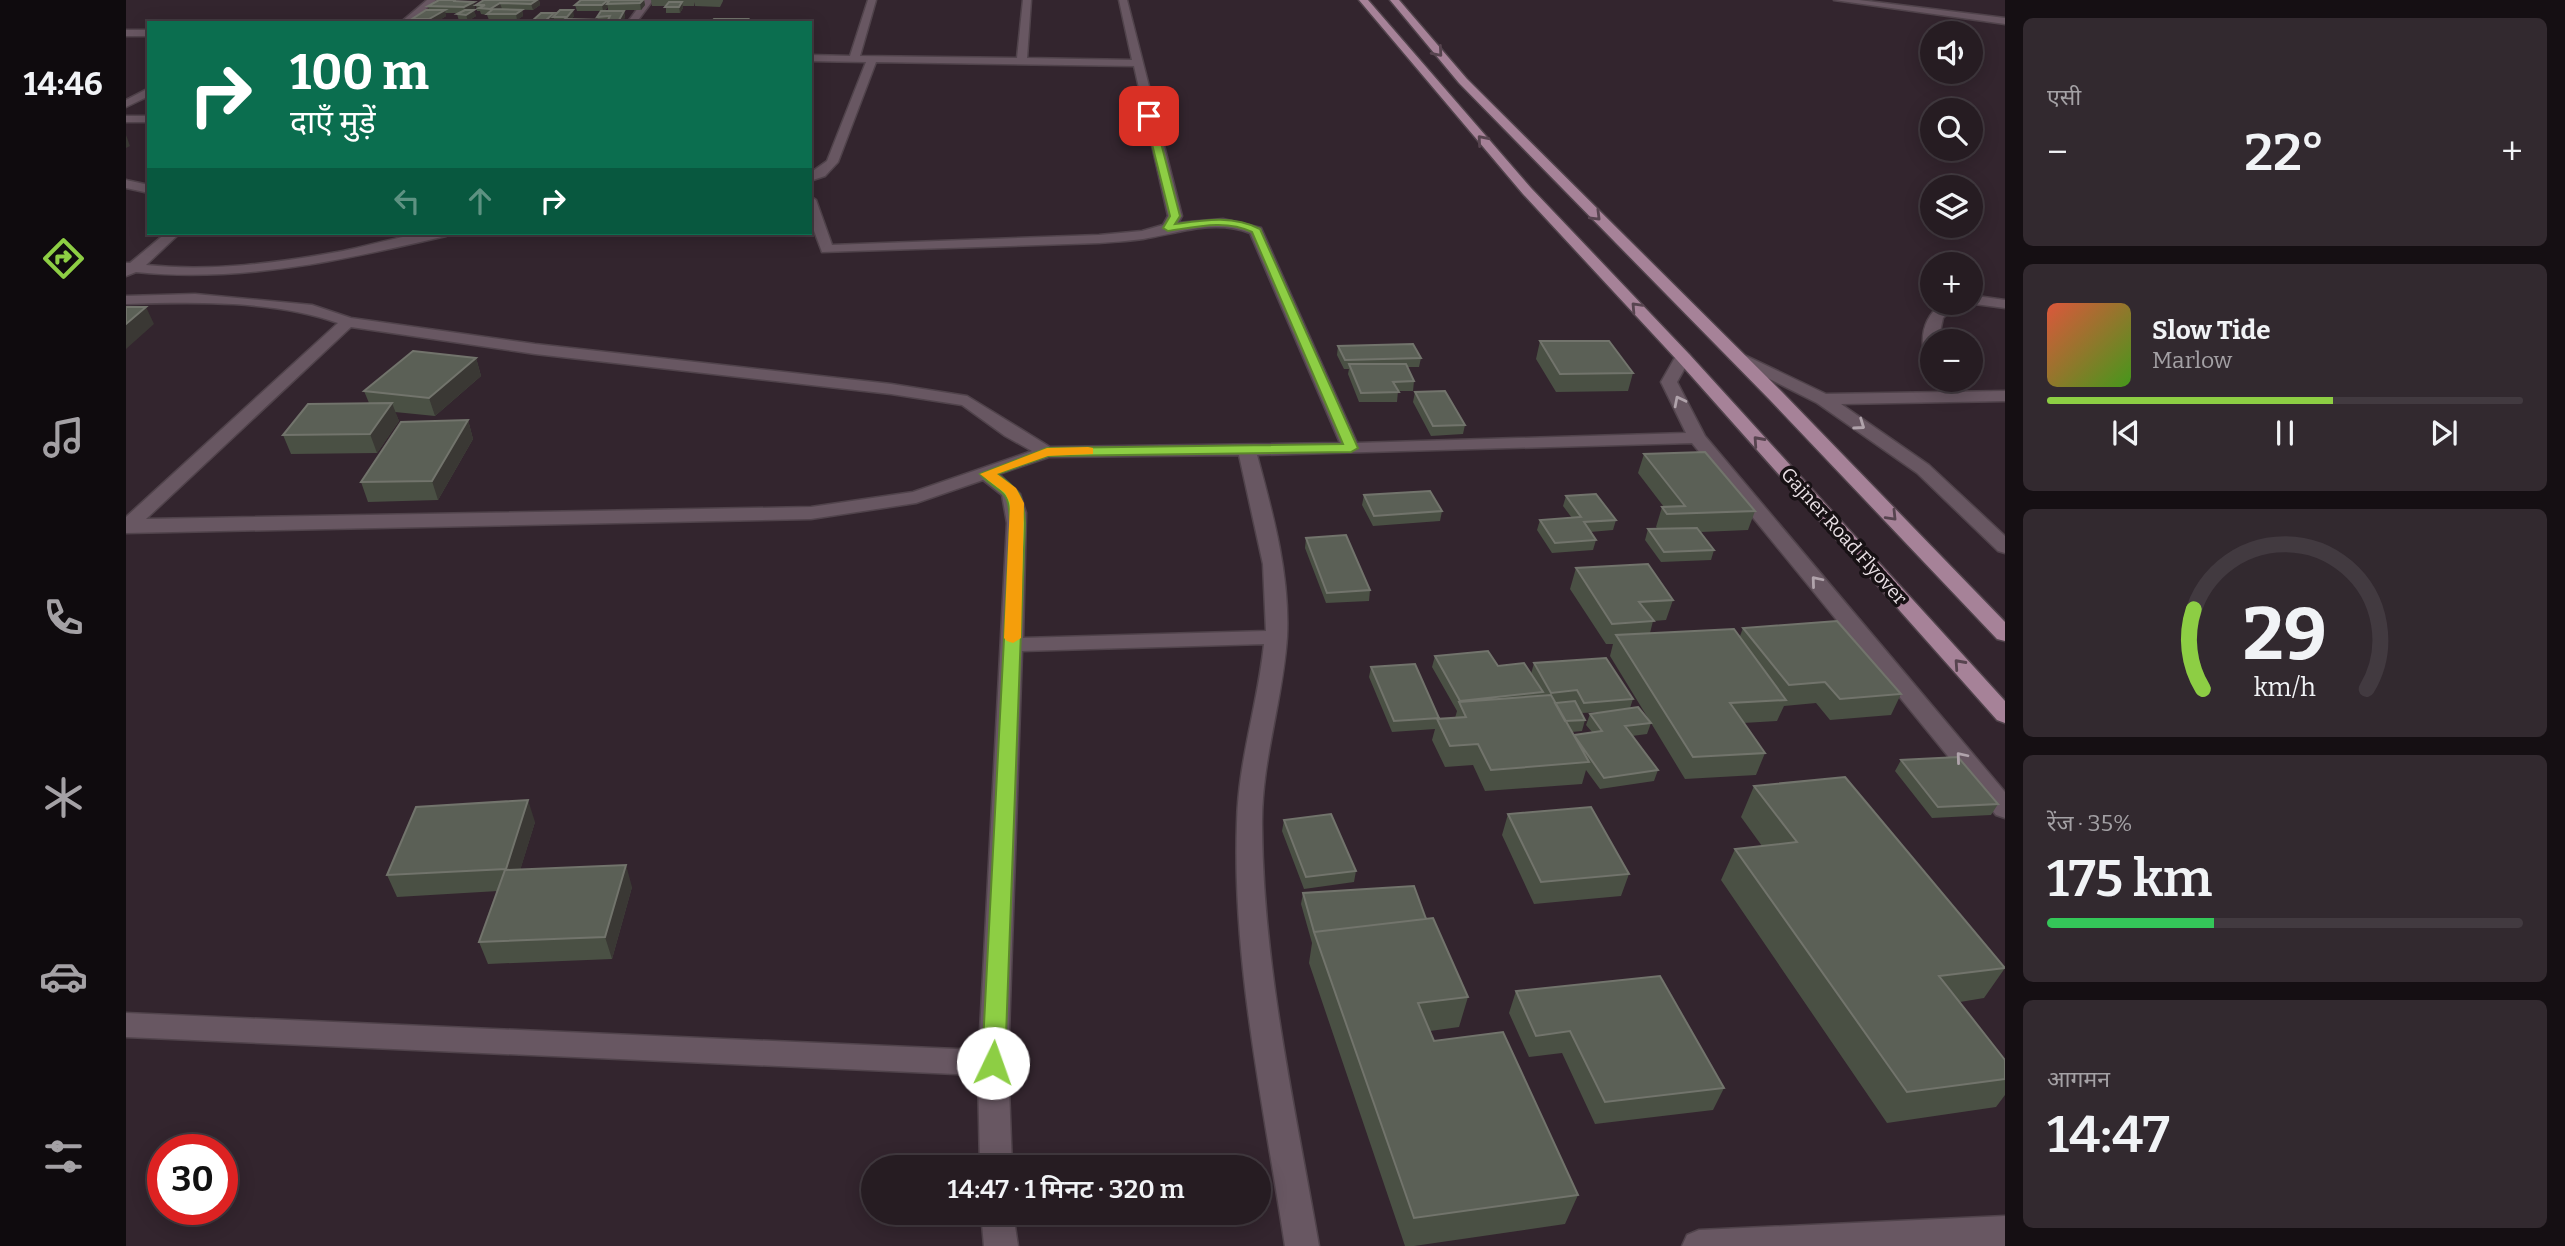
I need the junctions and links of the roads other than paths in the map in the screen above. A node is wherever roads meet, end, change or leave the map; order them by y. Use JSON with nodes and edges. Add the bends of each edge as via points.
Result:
{"nodes":[{"id":1,"x":432,"y":0,"type":"edge"},
{"id":2,"x":649,"y":0,"type":"edge"},
{"id":3,"x":872,"y":0,"type":"edge"},
{"id":4,"x":1027,"y":0,"type":"edge"},
{"id":5,"x":1123,"y":0,"type":"edge"},
{"id":6,"x":1363,"y":0,"type":"edge"},
{"id":7,"x":1394,"y":0,"type":"edge"},
{"id":8,"x":1838,"y":0,"type":"edge"},
{"id":9,"x":406,"y":21,"type":"edge"},
{"id":10,"x":633,"y":21,"type":"edge"},
{"id":11,"x":2005,"y":21,"type":"edge"},
{"id":12,"x":126,"y":33,"type":"edge"},
{"id":13,"x":147,"y":33,"type":"edge"},
{"id":14,"x":812,"y":58,"type":"edge"},
{"id":15,"x":854,"y":59,"type":"junction"},
{"id":16,"x":872,"y":59,"type":"junction"},
{"id":17,"x":1022,"y":62,"type":"junction"},
{"id":18,"x":1138,"y":63,"type":"junction"},
{"id":19,"x":147,"y":92,"type":"edge"},
{"id":20,"x":126,"y":104,"type":"edge"},
{"id":21,"x":126,"y":119,"type":"edge"},
{"id":22,"x":147,"y":119,"type":"edge"},
{"id":23,"x":812,"y":176,"type":"edge"},
{"id":24,"x":126,"y":184,"type":"edge"},
{"id":25,"x":147,"y":189,"type":"edge"},
{"id":26,"x":812,"y":206,"type":"edge"},
{"id":27,"x":1168,"y":228,"type":"junction"},
{"id":28,"x":171,"y":235,"type":"edge"},
{"id":29,"x":421,"y":235,"type":"edge"},
{"id":30,"x":128,"y":269,"type":"edge"},
{"id":31,"x":126,"y":300,"type":"edge"},
{"id":32,"x":1983,"y":301,"type":"edge"},
{"id":33,"x":2005,"y":304,"type":"edge"},
{"id":34,"x":348,"y":322,"type":"junction"},
{"id":35,"x":1736,"y":356,"type":"junction"},
{"id":36,"x":1683,"y":357,"type":"junction"},
{"id":37,"x":1962,"y":392,"type":"edge"},
{"id":38,"x":1966,"y":396,"type":"junction"},
{"id":39,"x":2005,"y":396,"type":"edge"},
{"id":40,"x":1823,"y":399,"type":"junction"},
{"id":41,"x":1697,"y":438,"type":"junction"},
{"id":42,"x":1246,"y":448,"type":"junction"},
{"id":43,"x":1351,"y":448,"type":"junction"},
{"id":44,"x":1047,"y":452,"type":"junction"},
{"id":45,"x":987,"y":474,"type":"junction"},
{"id":46,"x":127,"y":526,"type":"edge"},
{"id":47,"x":2005,"y":547,"type":"edge"},
{"id":48,"x":2005,"y":634,"type":"edge"},
{"id":49,"x":1276,"y":637,"type":"junction"},
{"id":50,"x":1012,"y":645,"type":"junction"},
{"id":51,"x":2005,"y":715,"type":"edge"},
{"id":52,"x":2005,"y":809,"type":"edge"},
{"id":53,"x":126,"y":1025,"type":"edge"},
{"id":54,"x":993,"y":1063,"type":"junction"},
{"id":55,"x":996,"y":1155,"type":"edge"},
{"id":56,"x":999,"y":1225,"type":"edge"},
{"id":57,"x":2005,"y":1232,"type":"edge"},
{"id":58,"x":1002,"y":1246,"type":"edge"},
{"id":59,"x":1302,"y":1246,"type":"edge"},
{"id":60,"x":1699,"y":1246,"type":"edge"}],
"edges":[{"from":1,"to":9,"type":"street"},
{"from":2,"to":10,"type":"street"},
{"from":3,"to":15,"type":"street"},
{"from":4,"to":17,"type":"street"},
{"from":5,"to":18,"type":"street"},
{"from":36,"to":6,"type":"main road","name":"Gajner Road Flyover","one_way":true,"via":[[1527,191]]},
{"from":7,"to":35,"type":"main road","one_way":true,"via":[[1463,81]]},
{"from":8,"to":11,"type":"street"},
{"from":12,"to":13,"type":"street"},
{"from":14,"to":15,"type":"street"},
{"from":15,"to":16,"type":"street"},
{"from":16,"to":17,"type":"street"},
{"from":16,"to":23,"type":"street","via":[[832,162]]},
{"from":17,"to":18,"type":"street"},
{"from":18,"to":27,"type":"street","via":[[1175,216]]},
{"from":19,"to":20,"type":"street"},
{"from":21,"to":22,"type":"street"},
{"from":24,"to":25,"type":"street"},
{"from":26,"to":27,"type":"street","via":[[827,250],[1099,239]]},
{"from":27,"to":43,"type":"street","via":[[1214,222],[1244,224],[1256,231]]},
{"from":28,"to":30,"type":"street"},
{"from":29,"to":30,"type":"street","via":[[306,261],[192,270]]},
{"from":31,"to":34,"type":"street","via":[[195,298],[257,303],[312,309]]},
{"from":32,"to":33,"type":"street"},
{"from":34,"to":44,"type":"street","via":[[967,401]]},
{"from":34,"to":46,"type":"street"},
{"from":35,"to":40,"type":"street"},
{"from":35,"to":48,"type":"main road","one_way":true},
{"from":41,"to":36,"type":"street","one_way":true,"via":[[1669,382]]},
{"from":51,"to":36,"type":"main road","name":"Gajner Road Flyover","one_way":true},
{"from":37,"to":38,"type":"street"},
{"from":38,"to":39,"type":"street"},
{"from":38,"to":40,"type":"street"},
{"from":40,"to":47,"type":"street","one_way":true,"via":[[1923,469]]},
{"from":41,"to":43,"type":"street"},
{"from":52,"to":41,"type":"street","one_way":true},
{"from":42,"to":43,"type":"street"},
{"from":42,"to":44,"type":"street"},
{"from":42,"to":49,"type":"street","via":[[1276,577]]},
{"from":44,"to":45,"type":"street"},
{"from":45,"to":46,"type":"street","via":[[916,497],[811,513]]},
{"from":45,"to":50,"type":"street","via":[[1011,491],[1017,503]]},
{"from":49,"to":50,"type":"street"},
{"from":49,"to":59,"type":"street","via":[[1249,821],[1253,925]]},
{"from":50,"to":54,"type":"street"},
{"from":53,"to":54,"type":"street"},
{"from":54,"to":55,"type":"street"},
{"from":56,"to":58,"type":"street"},
{"from":57,"to":60,"type":"street"}]}
